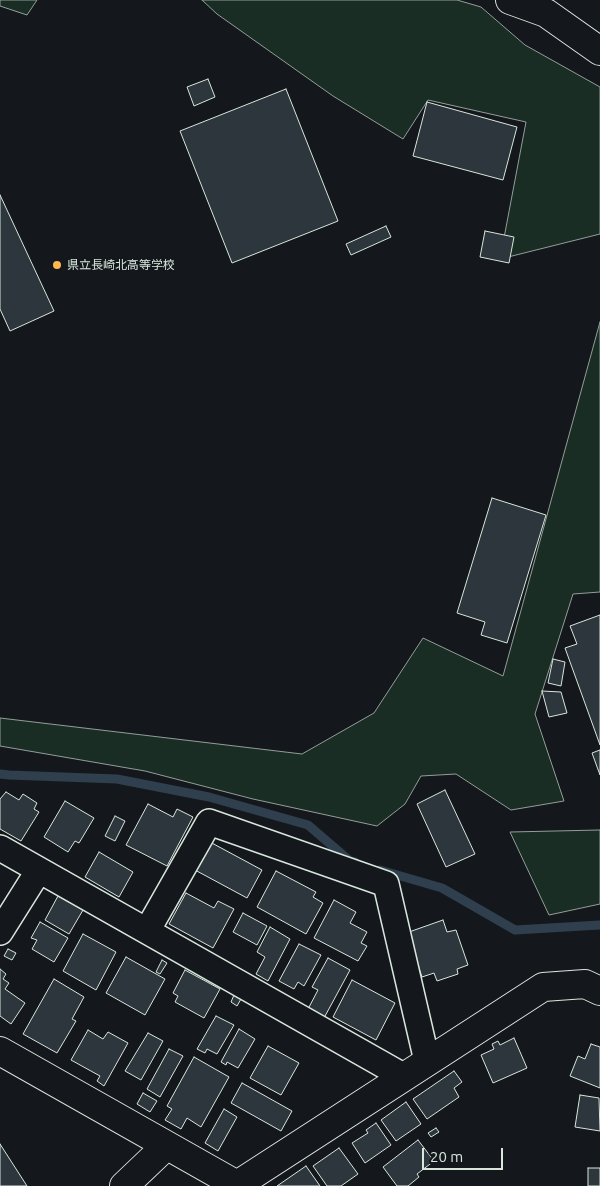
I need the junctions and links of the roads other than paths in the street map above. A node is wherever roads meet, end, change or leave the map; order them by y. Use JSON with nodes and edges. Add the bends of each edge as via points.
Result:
{"nodes":[{"id":1,"x":510,"y":0,"type":"edge"},
{"id":2,"x":600,"y":51,"type":"edge"},
{"id":3,"x":0,"y":848,"type":"edge"},
{"id":4,"x":39,"y":870,"type":"junction"},
{"id":5,"x":147,"y":931,"type":"junction"},
{"id":6,"x":0,"y":932,"type":"edge"},
{"id":7,"x":600,"y":990,"type":"edge"},
{"id":8,"x":0,"y":1051,"type":"edge"},
{"id":9,"x":428,"y":1061,"type":"junction"},
{"id":10,"x":403,"y":1076,"type":"junction"},
{"id":11,"x":166,"y":1146,"type":"junction"},
{"id":12,"x":237,"y":1185,"type":"edge"},
{"id":13,"x":124,"y":1186,"type":"edge"}],
"edges":[{"from":1,"to":2,"type":"street","via":[[546,13]]},
{"from":3,"to":4,"type":"street"},
{"from":4,"to":5,"type":"street"},
{"from":4,"to":6,"type":"street"},
{"from":5,"to":9,"type":"street","via":[[209,822],[386,884]]},
{"from":5,"to":10,"type":"street"},
{"from":7,"to":9,"type":"street","via":[[585,984],[543,987]]},
{"from":8,"to":11,"type":"street"},
{"from":9,"to":10,"type":"street"},
{"from":10,"to":12,"type":"street"},
{"from":11,"to":12,"type":"street"},
{"from":11,"to":13,"type":"street"}]}
